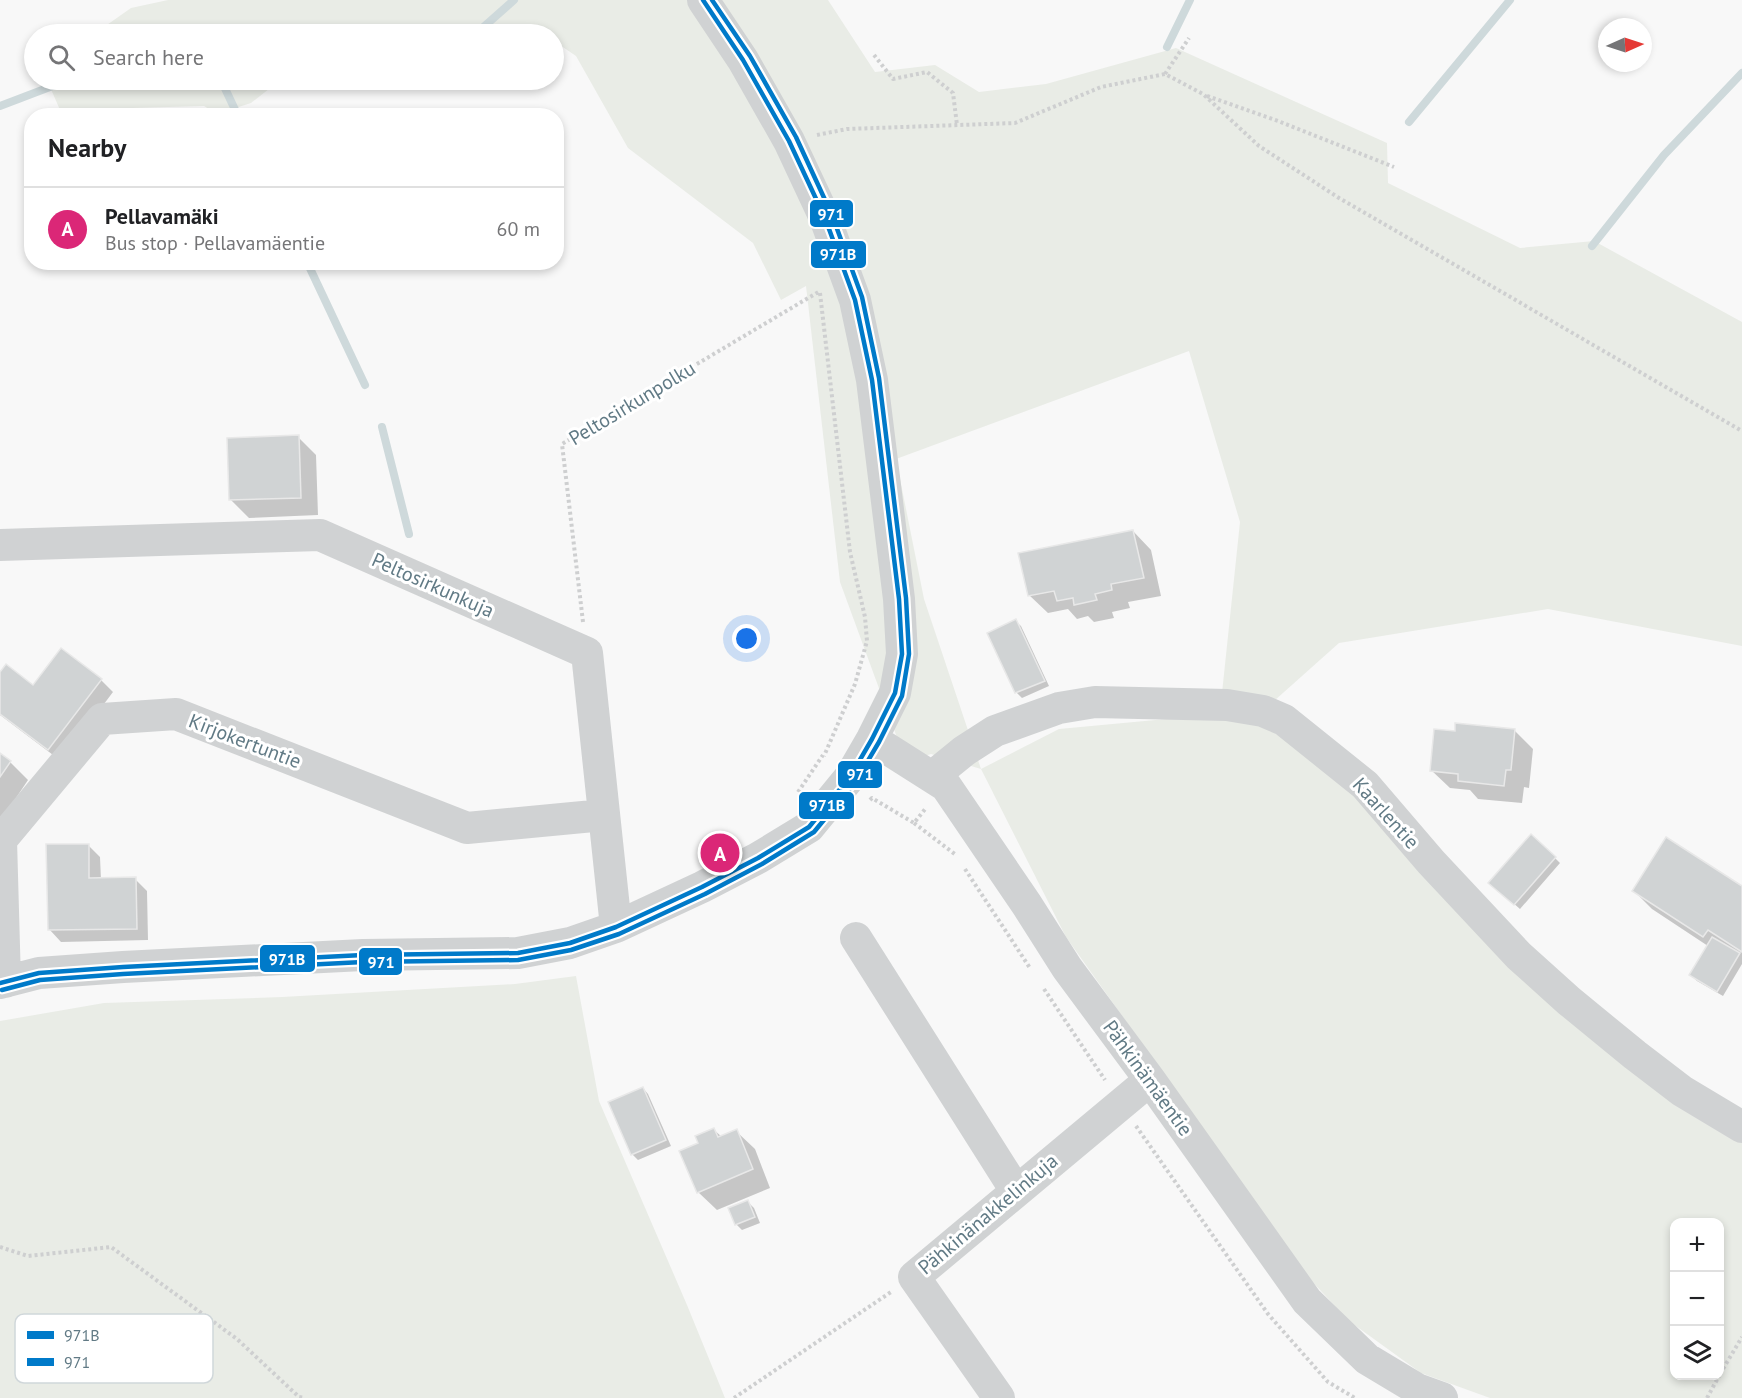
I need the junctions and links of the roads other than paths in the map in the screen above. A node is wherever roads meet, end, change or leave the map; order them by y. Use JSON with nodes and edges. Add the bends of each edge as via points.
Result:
{"nodes":[{"id":1,"x":703,"y":0,"type":"edge"},
{"id":2,"x":0,"y":545,"type":"edge"},
{"id":3,"x":872,"y":739,"type":"junction"},
{"id":4,"x":932,"y":777,"type":"junction"},
{"id":5,"x":604,"y":814,"type":"junction"},
{"id":6,"x":616,"y":927,"type":"junction"},
{"id":7,"x":856,"y":938,"type":"dead end"},
{"id":8,"x":3,"y":983,"type":"edge"},
{"id":9,"x":1150,"y":1080,"type":"junction"},
{"id":10,"x":1742,"y":1126,"type":"edge"},
{"id":11,"x":1016,"y":1191,"type":"junction"},
{"id":12,"x":999,"y":1398,"type":"edge"},
{"id":13,"x":1442,"y":1398,"type":"edge"}],
"edges":[{"from":1,"to":3,"type":"street","via":[[789,141],[825,218],[855,300],[872,380],[899,599],[902,654],[895,693]]},
{"from":2,"to":5,"type":"street","name":"Peltosirkunkuja","via":[[320,535],[587,653]]},
{"from":3,"to":4,"type":"street","name":"Pähkinämäentie"},
{"from":3,"to":6,"type":"street","via":[[861,788],[809,827],[758,858]]},
{"from":4,"to":9,"type":"street","name":"Pähkinämäentie","via":[[946,786],[1067,968]]},
{"from":4,"to":10,"type":"street","name":"Kaarlentie","via":[[995,731],[1059,708],[1095,702],[1227,705],[1263,711],[1284,720],[1365,784],[1511,948],[1569,1002],[1682,1091]]},
{"from":5,"to":6,"type":"street"},
{"from":5,"to":8,"type":"street","name":"Kirjokertuntie","via":[[467,828],[176,714],[102,719],[1,840]]},
{"from":6,"to":8,"type":"street","via":[[570,943],[519,953],[363,955],[123,967],[39,973]]},
{"from":7,"to":11,"type":"street"},
{"from":9,"to":11,"type":"street","name":"Pähkinänakkelinkuja"},
{"from":9,"to":13,"type":"street","name":"Pähkinämäentie","via":[[1307,1301],[1367,1359],[1417,1389]]},
{"from":11,"to":12,"type":"street","name":"Pähkinänakkelinkuja","via":[[914,1277]]}]}
